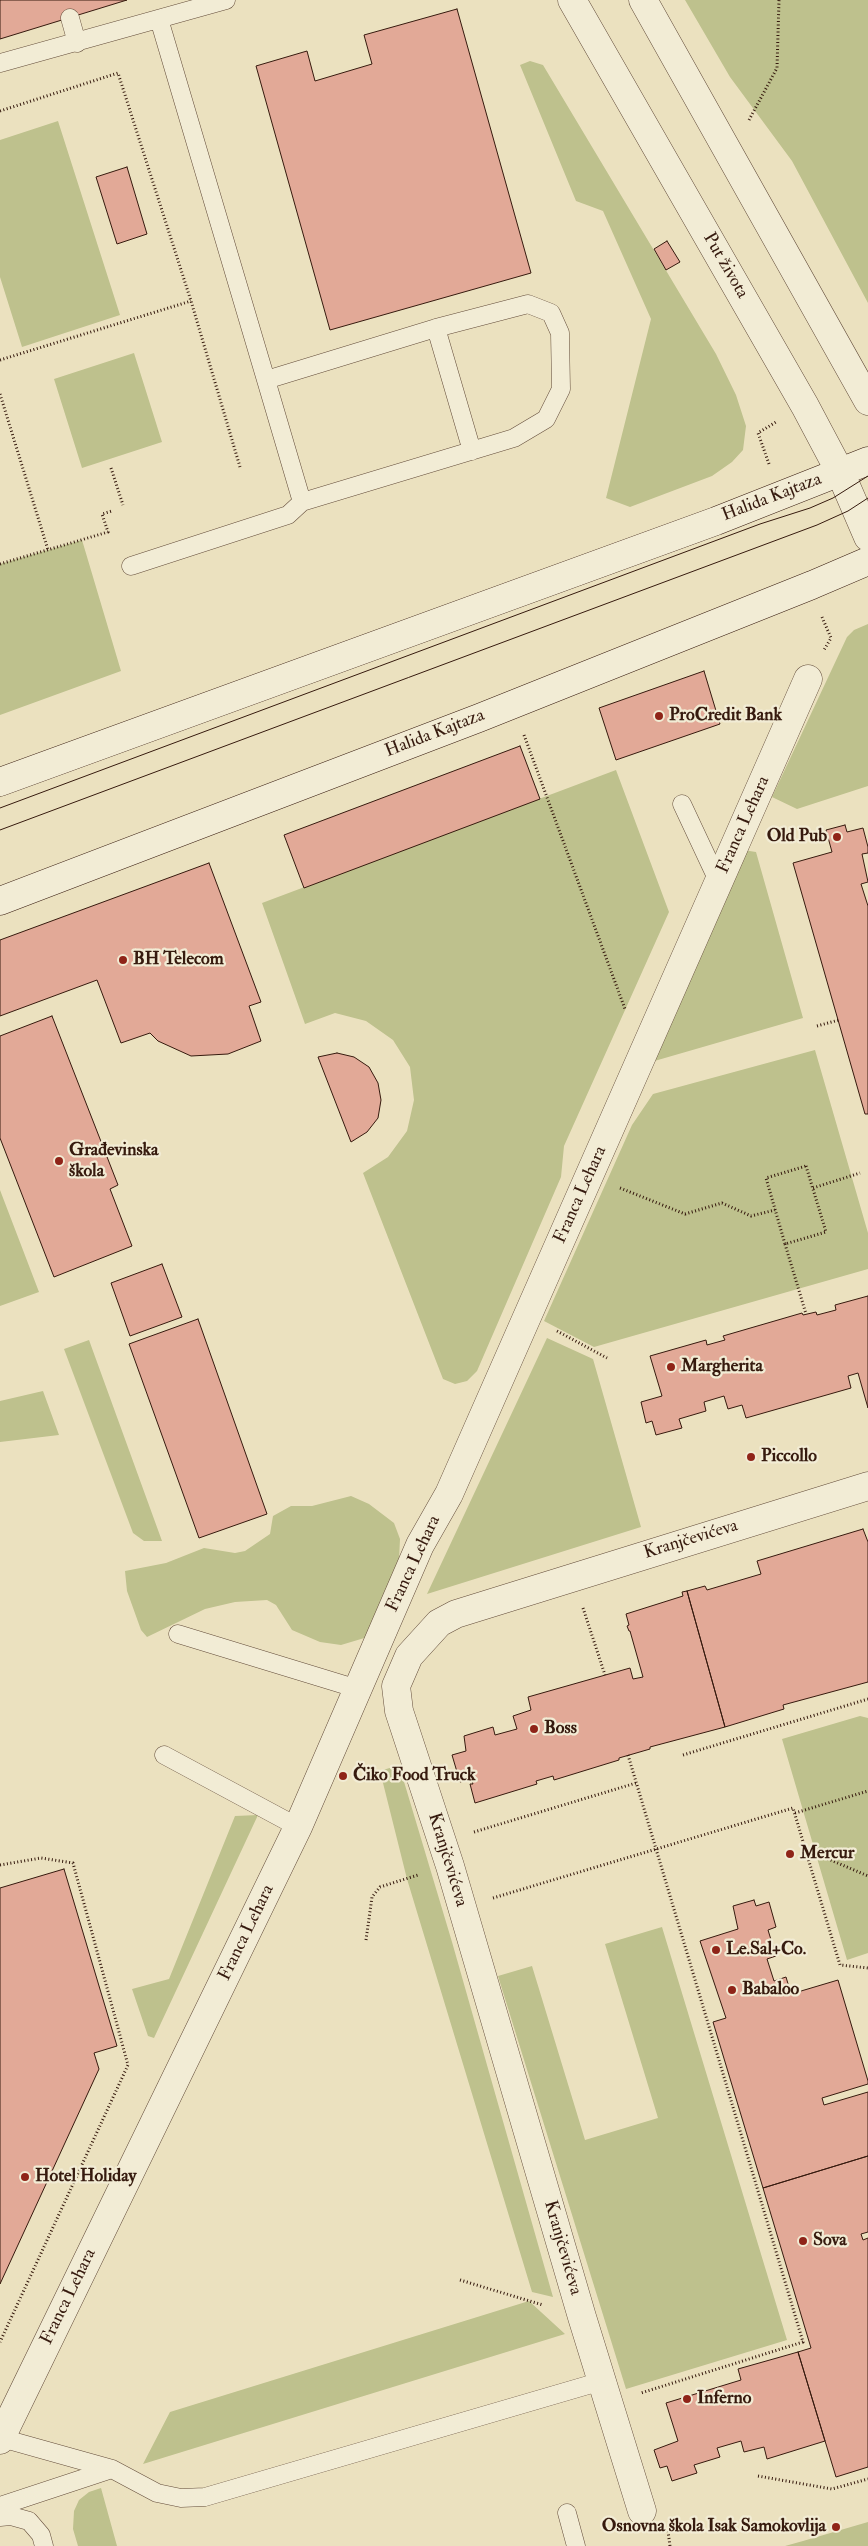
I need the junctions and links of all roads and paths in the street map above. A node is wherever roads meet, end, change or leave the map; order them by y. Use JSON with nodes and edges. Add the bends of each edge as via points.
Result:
{"nodes":[{"id":1,"x":226,"y":0,"type":"edge"},
{"id":2,"x":572,"y":0,"type":"edge"},
{"id":3,"x":643,"y":0,"type":"edge"},
{"id":4,"x":779,"y":0,"type":"edge"},
{"id":5,"x":70,"y":18,"type":"dead end"},
{"id":6,"x":160,"y":19,"type":"junction"},
{"id":7,"x":77,"y":43,"type":"junction"},
{"id":8,"x":0,"y":64,"type":"edge"},
{"id":9,"x":0,"y":111,"type":"edge"},
{"id":10,"x":730,"y":155,"type":"junction"},
{"id":11,"x":191,"y":301,"type":"junction"},
{"id":12,"x":436,"y":328,"type":"junction"},
{"id":13,"x":0,"y":360,"type":"edge"},
{"id":14,"x":266,"y":380,"type":"junction"},
{"id":15,"x":0,"y":394,"type":"edge"},
{"id":16,"x":868,"y":401,"type":"edge"},
{"id":17,"x":805,"y":406,"type":"junction"},
{"id":18,"x":472,"y":451,"type":"junction"},
{"id":19,"x":868,"y":461,"type":"edge"},
{"id":20,"x":240,"y":467,"type":"dead end"},
{"id":21,"x":111,"y":468,"type":"dead end"},
{"id":22,"x":840,"y":472,"type":"junction"},
{"id":23,"x":780,"y":495,"type":"junction"},
{"id":24,"x":302,"y":502,"type":"junction"},
{"id":25,"x":122,"y":505,"type":"dead end"},
{"id":26,"x":112,"y":511,"type":"dead end"},
{"id":27,"x":868,"y":537,"type":"edge"},
{"id":28,"x":48,"y":550,"type":"junction"},
{"id":29,"x":868,"y":561,"type":"edge"},
{"id":30,"x":0,"y":564,"type":"edge"},
{"id":31,"x":131,"y":566,"type":"dead end"},
{"id":32,"x":812,"y":586,"type":"junction"},
{"id":33,"x":808,"y":679,"type":"joint"},
{"id":34,"x":521,"y":728,"type":"dead end"},
{"id":35,"x":0,"y":782,"type":"edge"},
{"id":36,"x":682,"y":804,"type":"dead end"},
{"id":37,"x":719,"y":883,"type":"junction"},
{"id":38,"x":0,"y":901,"type":"edge"},
{"id":39,"x":839,"y":1020,"type":"dead end"},
{"id":40,"x":817,"y":1026,"type":"dead end"},
{"id":41,"x":642,"y":1056,"type":"junction"},
{"id":42,"x":860,"y":1173,"type":"dead end"},
{"id":43,"x":589,"y":1176,"type":"junction"},
{"id":44,"x":812,"y":1188,"type":"junction"},
{"id":45,"x":775,"y":1210,"type":"junction"},
{"id":46,"x":786,"y":1244,"type":"junction"},
{"id":47,"x":806,"y":1314,"type":"dead end"},
{"id":48,"x":527,"y":1317,"type":"junction"},
{"id":49,"x":607,"y":1358,"type":"dead end"},
{"id":50,"x":868,"y":1486,"type":"edge"},
{"id":51,"x":572,"y":1577,"type":"junction"},
{"id":52,"x":178,"y":1634,"type":"dead end"},
{"id":53,"x":605,"y":1675,"type":"dead end"},
{"id":54,"x":396,"y":1686,"type":"junction"},
{"id":55,"x":358,"y":1689,"type":"junction"},
{"id":56,"x":868,"y":1699,"type":"edge"},
{"id":57,"x":164,"y":1755,"type":"dead end"},
{"id":58,"x":628,"y":1755,"type":"dead end"},
{"id":59,"x":683,"y":1755,"type":"dead end"},
{"id":60,"x":636,"y":1783,"type":"junction"},
{"id":61,"x":868,"y":1791,"type":"edge"},
{"id":62,"x":795,"y":1813,"type":"junction"},
{"id":63,"x":298,"y":1827,"type":"junction"},
{"id":64,"x":467,"y":1835,"type":"dead end"},
{"id":65,"x":656,"y":1848,"type":"junction"},
{"id":66,"x":806,"y":1849,"type":"junction"},
{"id":67,"x":0,"y":1865,"type":"edge"},
{"id":68,"x":868,"y":1876,"type":"edge"},
{"id":69,"x":407,"y":1879,"type":"dead end"},
{"id":70,"x":484,"y":1898,"type":"dead end"},
{"id":71,"x":366,"y":1940,"type":"dead end"},
{"id":72,"x":868,"y":1968,"type":"edge"},
{"id":73,"x":460,"y":2280,"type":"dead end"},
{"id":74,"x":582,"y":2317,"type":"junction"},
{"id":75,"x":0,"y":2342,"type":"edge"},
{"id":76,"x":602,"y":2381,"type":"junction"},
{"id":77,"x":631,"y":2396,"type":"dead end"},
{"id":78,"x":1,"y":2439,"type":"edge"},
{"id":79,"x":112,"y":2469,"type":"junction"},
{"id":80,"x":758,"y":2476,"type":"dead end"},
{"id":81,"x":868,"y":2479,"type":"edge"},
{"id":82,"x":0,"y":2506,"type":"edge"},
{"id":83,"x":642,"y":2511,"type":"dead end"},
{"id":84,"x":567,"y":2514,"type":"dead end"},
{"id":85,"x":0,"y":2516,"type":"edge"},
{"id":86,"x":44,"y":2546,"type":"edge"},
{"id":87,"x":576,"y":2546,"type":"edge"}],
"edges":[{"from":1,"to":6,"type":"lane"},
{"from":2,"to":17,"type":"street","name":"Put života"},
{"from":3,"to":10,"type":"street"},
{"from":4,"to":10,"type":"path","via":[[777,68]]},
{"from":5,"to":7,"type":"lane"},
{"from":6,"to":7,"type":"lane"},
{"from":6,"to":14,"type":"lane"},
{"from":7,"to":8,"type":"lane"},
{"from":9,"to":11,"type":"path","via":[[118,73]]},
{"from":10,"to":16,"type":"street"},
{"from":11,"to":13,"type":"path"},
{"from":11,"to":20,"type":"path"},
{"from":12,"to":14,"type":"lane"},
{"from":12,"to":18,"type":"lane"},
{"from":12,"to":18,"type":"lane","via":[[528,304],[551,313],[560,334],[562,389],[546,420],[514,438]]},
{"from":14,"to":24,"type":"lane"},
{"from":15,"to":28,"type":"path"},
{"from":17,"to":22,"type":"street","name":"Put života"},
{"from":17,"to":23,"type":"path","via":[[758,432]]},
{"from":18,"to":24,"type":"lane"},
{"from":19,"to":22,"type":"street","name":"Halida Kajtaza"},
{"from":21,"to":25,"type":"path"},
{"from":22,"to":23,"type":"street","name":"Halida Kajtaza"},
{"from":22,"to":27,"type":"street","name":"Put života"},
{"from":23,"to":35,"type":"street","name":"Halida Kajtaza"},
{"from":24,"to":31,"type":"lane","via":[[288,515]]},
{"from":26,"to":28,"type":"path","via":[[102,514],[108,532]]},
{"from":28,"to":30,"type":"path"},
{"from":29,"to":32,"type":"street","name":"Halida Kajtaza"},
{"from":32,"to":33,"type":"path","via":[[831,638]]},
{"from":32,"to":38,"type":"street","name":"Halida Kajtaza"},
{"from":33,"to":37,"type":"street","name":"Franca Lehara"},
{"from":34,"to":41,"type":"path"},
{"from":36,"to":37,"type":"lane"},
{"from":37,"to":41,"type":"street","name":"Franca Lehara"},
{"from":39,"to":40,"type":"path"},
{"from":41,"to":43,"type":"street","name":"Franca Lehara"},
{"from":42,"to":44,"type":"path"},
{"from":43,"to":45,"type":"path","via":[[685,1214],[722,1203],[751,1216]]},
{"from":43,"to":48,"type":"street","name":"Franca Lehara"},
{"from":44,"to":45,"type":"path","via":[[806,1166],[766,1178]]},
{"from":44,"to":46,"type":"path","via":[[826,1232]]},
{"from":45,"to":46,"type":"path"},
{"from":46,"to":47,"type":"path"},
{"from":48,"to":49,"type":"path"},
{"from":48,"to":55,"type":"street","name":"Franca Lehara","via":[[449,1494],[420,1545]]},
{"from":50,"to":51,"type":"street","name":"Kranjčevićeva"},
{"from":51,"to":53,"type":"path"},
{"from":51,"to":54,"type":"street","name":"Kranjčevićeva","via":[[456,1614],[439,1623],[409,1656]]},
{"from":52,"to":55,"type":"lane"},
{"from":54,"to":55,"type":"street"},
{"from":54,"to":74,"type":"street","name":"Kranjčevićeva","via":[[399,1711],[450,1866]]},
{"from":55,"to":63,"type":"street","name":"Franca Lehara"},
{"from":56,"to":59,"type":"path"},
{"from":57,"to":63,"type":"lane"},
{"from":58,"to":60,"type":"path"},
{"from":60,"to":64,"type":"path"},
{"from":60,"to":65,"type":"path"},
{"from":61,"to":62,"type":"path"},
{"from":62,"to":65,"type":"path","via":[[793,1808]]},
{"from":62,"to":66,"type":"path"},
{"from":63,"to":78,"type":"street","name":"Franca Lehara"},
{"from":65,"to":70,"type":"path","via":[[493,1898]]},
{"from":65,"to":77,"type":"path","via":[[803,2342]]},
{"from":66,"to":68,"type":"path"},
{"from":66,"to":72,"type":"path","via":[[840,1965]]},
{"from":67,"to":75,"type":"path","via":[[42,1858],[73,1863],[128,2065]]},
{"from":69,"to":71,"type":"path","via":[[380,1886],[372,1898]]},
{"from":73,"to":74,"type":"path"},
{"from":74,"to":76,"type":"street","name":"Kranjčevićeva"},
{"from":76,"to":79,"type":"lane","via":[[205,2497],[181,2498],[157,2493]]},
{"from":76,"to":83,"type":"street","name":"Kranjčevićeva"},
{"from":78,"to":79,"type":"lane"},
{"from":79,"to":82,"type":"lane"},
{"from":80,"to":81,"type":"path","via":[[832,2489]]},
{"from":84,"to":87,"type":"lane"},
{"from":85,"to":86,"type":"lane","via":[[29,2521],[41,2535]]}]}
